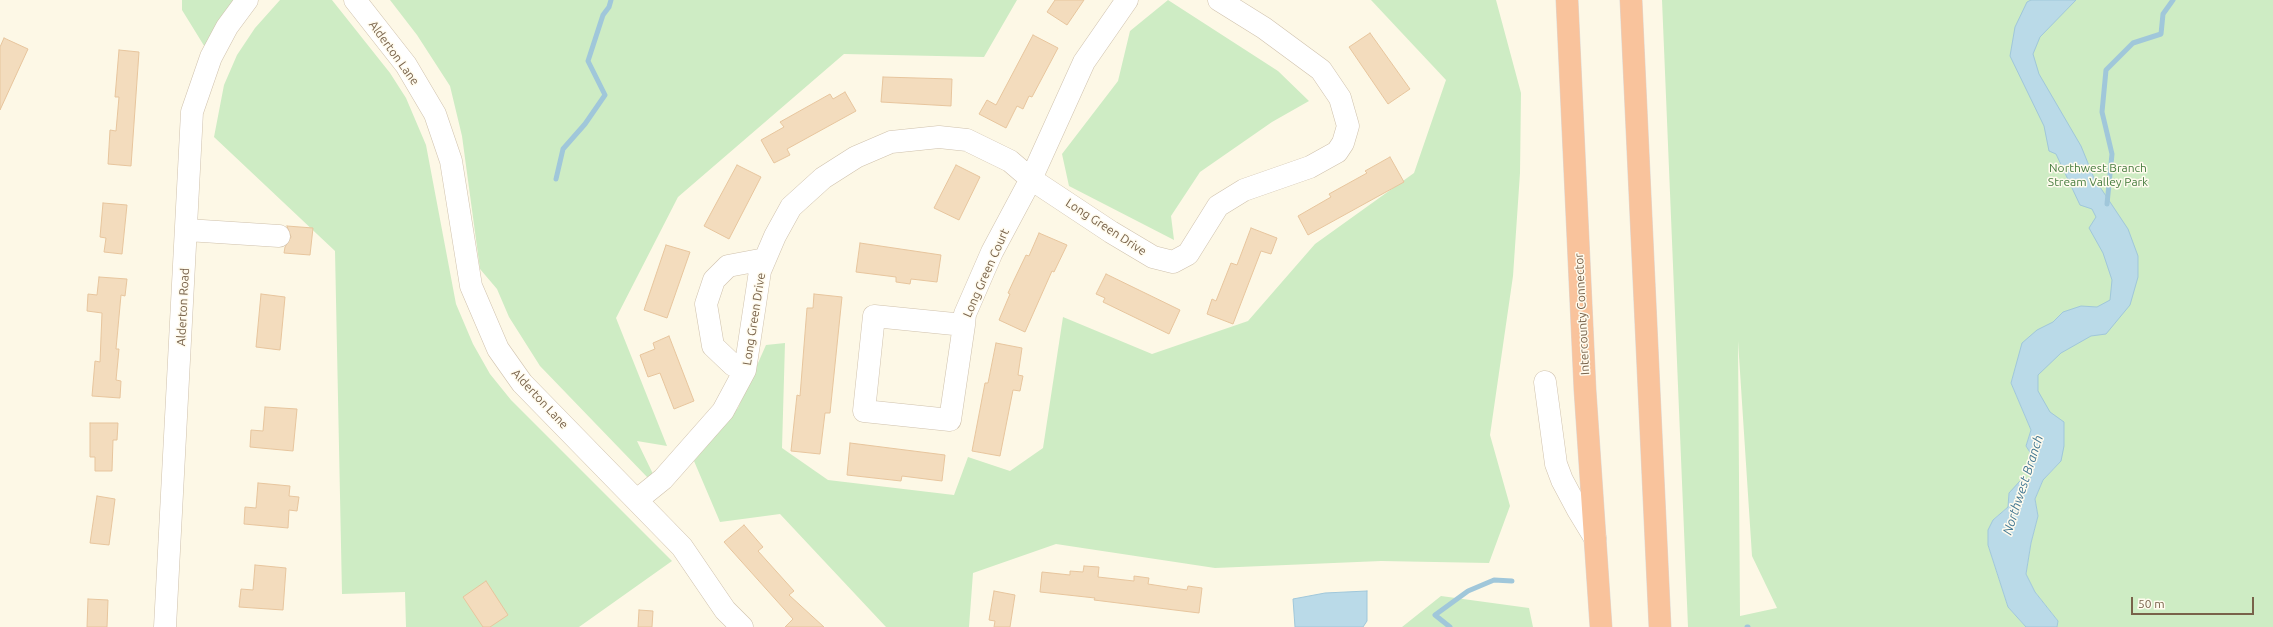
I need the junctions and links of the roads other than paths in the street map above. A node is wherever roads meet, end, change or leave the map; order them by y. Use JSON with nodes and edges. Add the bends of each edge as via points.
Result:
{"nodes":[{"id":1,"x":247,"y":0,"type":"edge"},
{"id":2,"x":355,"y":0,"type":"edge"},
{"id":3,"x":1127,"y":0,"type":"edge"},
{"id":4,"x":1219,"y":0,"type":"edge"},
{"id":5,"x":1567,"y":0,"type":"edge"},
{"id":6,"x":1631,"y":0,"type":"edge"},
{"id":7,"x":1031,"y":179,"type":"junction"},
{"id":8,"x":187,"y":230,"type":"junction"},
{"id":9,"x":279,"y":236,"type":"dead end"},
{"id":10,"x":765,"y":259,"type":"junction"},
{"id":11,"x":964,"y":325,"type":"junction"},
{"id":12,"x":746,"y":370,"type":"junction"},
{"id":13,"x":1545,"y":382,"type":"dead end"},
{"id":14,"x":637,"y":500,"type":"junction"},
{"id":15,"x":1595,"y":538,"type":"junction"},
{"id":16,"x":165,"y":627,"type":"edge"},
{"id":17,"x":742,"y":627,"type":"edge"},
{"id":18,"x":1601,"y":627,"type":"edge"},
{"id":19,"x":1660,"y":627,"type":"edge"}],
"edges":[{"from":1,"to":8,"type":"street","name":"Alderton Road","via":[[227,27],[210,57],[192,112]]},
{"from":2,"to":14,"type":"street","name":"Alderton Lane","via":[[406,65],[435,114],[450,161],[471,286],[498,349],[522,383]]},
{"from":3,"to":7,"type":"street","via":[[1084,62]]},
{"from":4,"to":7,"type":"street","name":"Long Green Drive","via":[[1264,28],[1321,70],[1340,98],[1348,126],[1337,152],[1310,167],[1244,190],[1218,206],[1188,254],[1174,262],[1147,254]]},
{"from":5,"to":15,"type":"highway","name":"Intercounty Connector","via":[[1585,390]]},
{"from":6,"to":19,"type":"highway"},
{"from":7,"to":10,"type":"street","name":"Long Green Drive","via":[[1010,161],[967,140],[939,137],[891,142],[856,158],[822,178],[791,208]]},
{"from":7,"to":11,"type":"street","name":"Long Green Court","via":[[992,252],[965,314]]},
{"from":8,"to":9,"type":"street"},
{"from":8,"to":16,"type":"street","name":"Alderton Road"},
{"from":10,"to":12,"type":"street","name":"Long Green Drive","via":[[760,271]]},
{"from":10,"to":12,"type":"street","via":[[728,266],[714,280],[706,304],[713,346],[733,365]]},
{"from":11,"to":11,"type":"street","name":"Long Green Court","via":[[950,420],[864,411],[874,316]]},
{"from":12,"to":14,"type":"street","name":"Long Green Drive","via":[[723,411],[663,479]]},
{"from":13,"to":15,"type":"street","via":[[1556,464],[1562,480]]},
{"from":14,"to":17,"type":"street","name":"Alderton Lane","via":[[682,546],[725,610]]},
{"from":15,"to":18,"type":"highway","name":"Intercounty Connector"}]}
